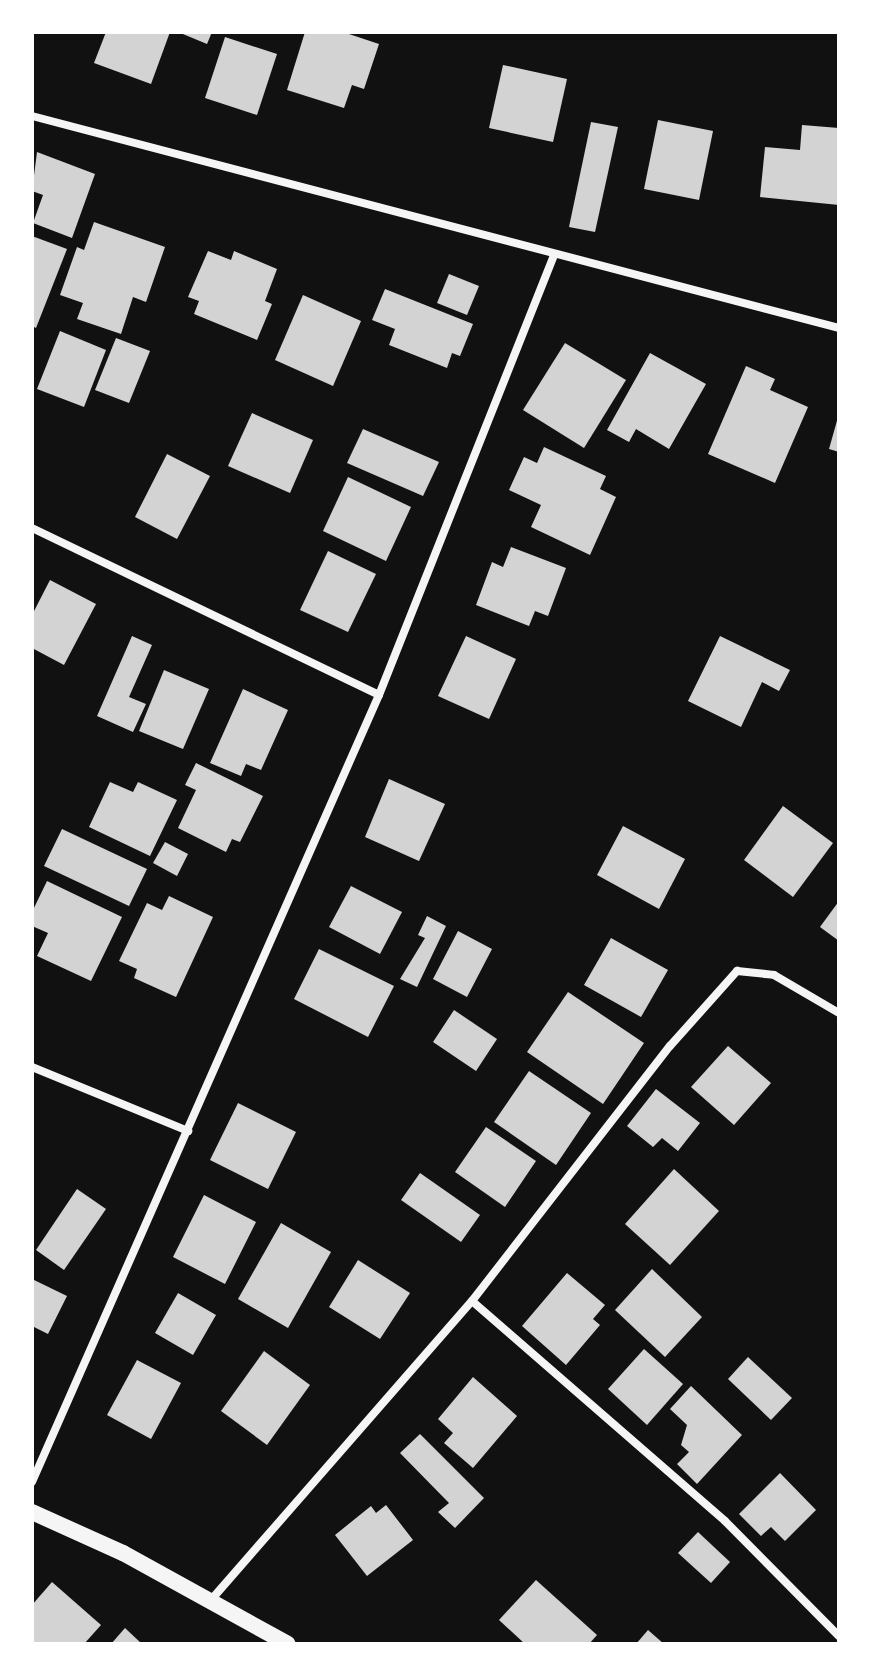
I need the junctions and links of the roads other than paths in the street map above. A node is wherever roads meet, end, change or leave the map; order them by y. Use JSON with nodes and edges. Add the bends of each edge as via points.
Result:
{"nodes":[{"id":1,"x":32,"y":116,"type":"edge"},
{"id":2,"x":554,"y":255,"type":"junction"},
{"id":3,"x":839,"y":328,"type":"edge"},
{"id":4,"x":32,"y":528,"type":"edge"},
{"id":5,"x":379,"y":695,"type":"junction"},
{"id":6,"x":839,"y":1013,"type":"edge"},
{"id":7,"x":32,"y":1067,"type":"edge"},
{"id":8,"x":188,"y":1131,"type":"junction"},
{"id":9,"x":472,"y":1301,"type":"junction"},
{"id":10,"x":32,"y":1482,"type":"edge"},
{"id":11,"x":32,"y":1512,"type":"edge"},
{"id":12,"x":211,"y":1600,"type":"junction"},
{"id":13,"x":839,"y":1636,"type":"edge"},
{"id":14,"x":288,"y":1644,"type":"edge"}],
"edges":[{"from":1,"to":2,"type":"street"},
{"from":2,"to":3,"type":"street"},
{"from":2,"to":5,"type":"street"},
{"from":4,"to":5,"type":"street"},
{"from":5,"to":8,"type":"street"},
{"from":6,"to":9,"type":"street","via":[[774,975],[737,971],[670,1046]]},
{"from":7,"to":8,"type":"street"},
{"from":8,"to":10,"type":"street"},
{"from":9,"to":12,"type":"street"},
{"from":9,"to":13,"type":"street","via":[[725,1521]]},
{"from":11,"to":12,"type":"main road"},
{"from":12,"to":14,"type":"main road"}]}
